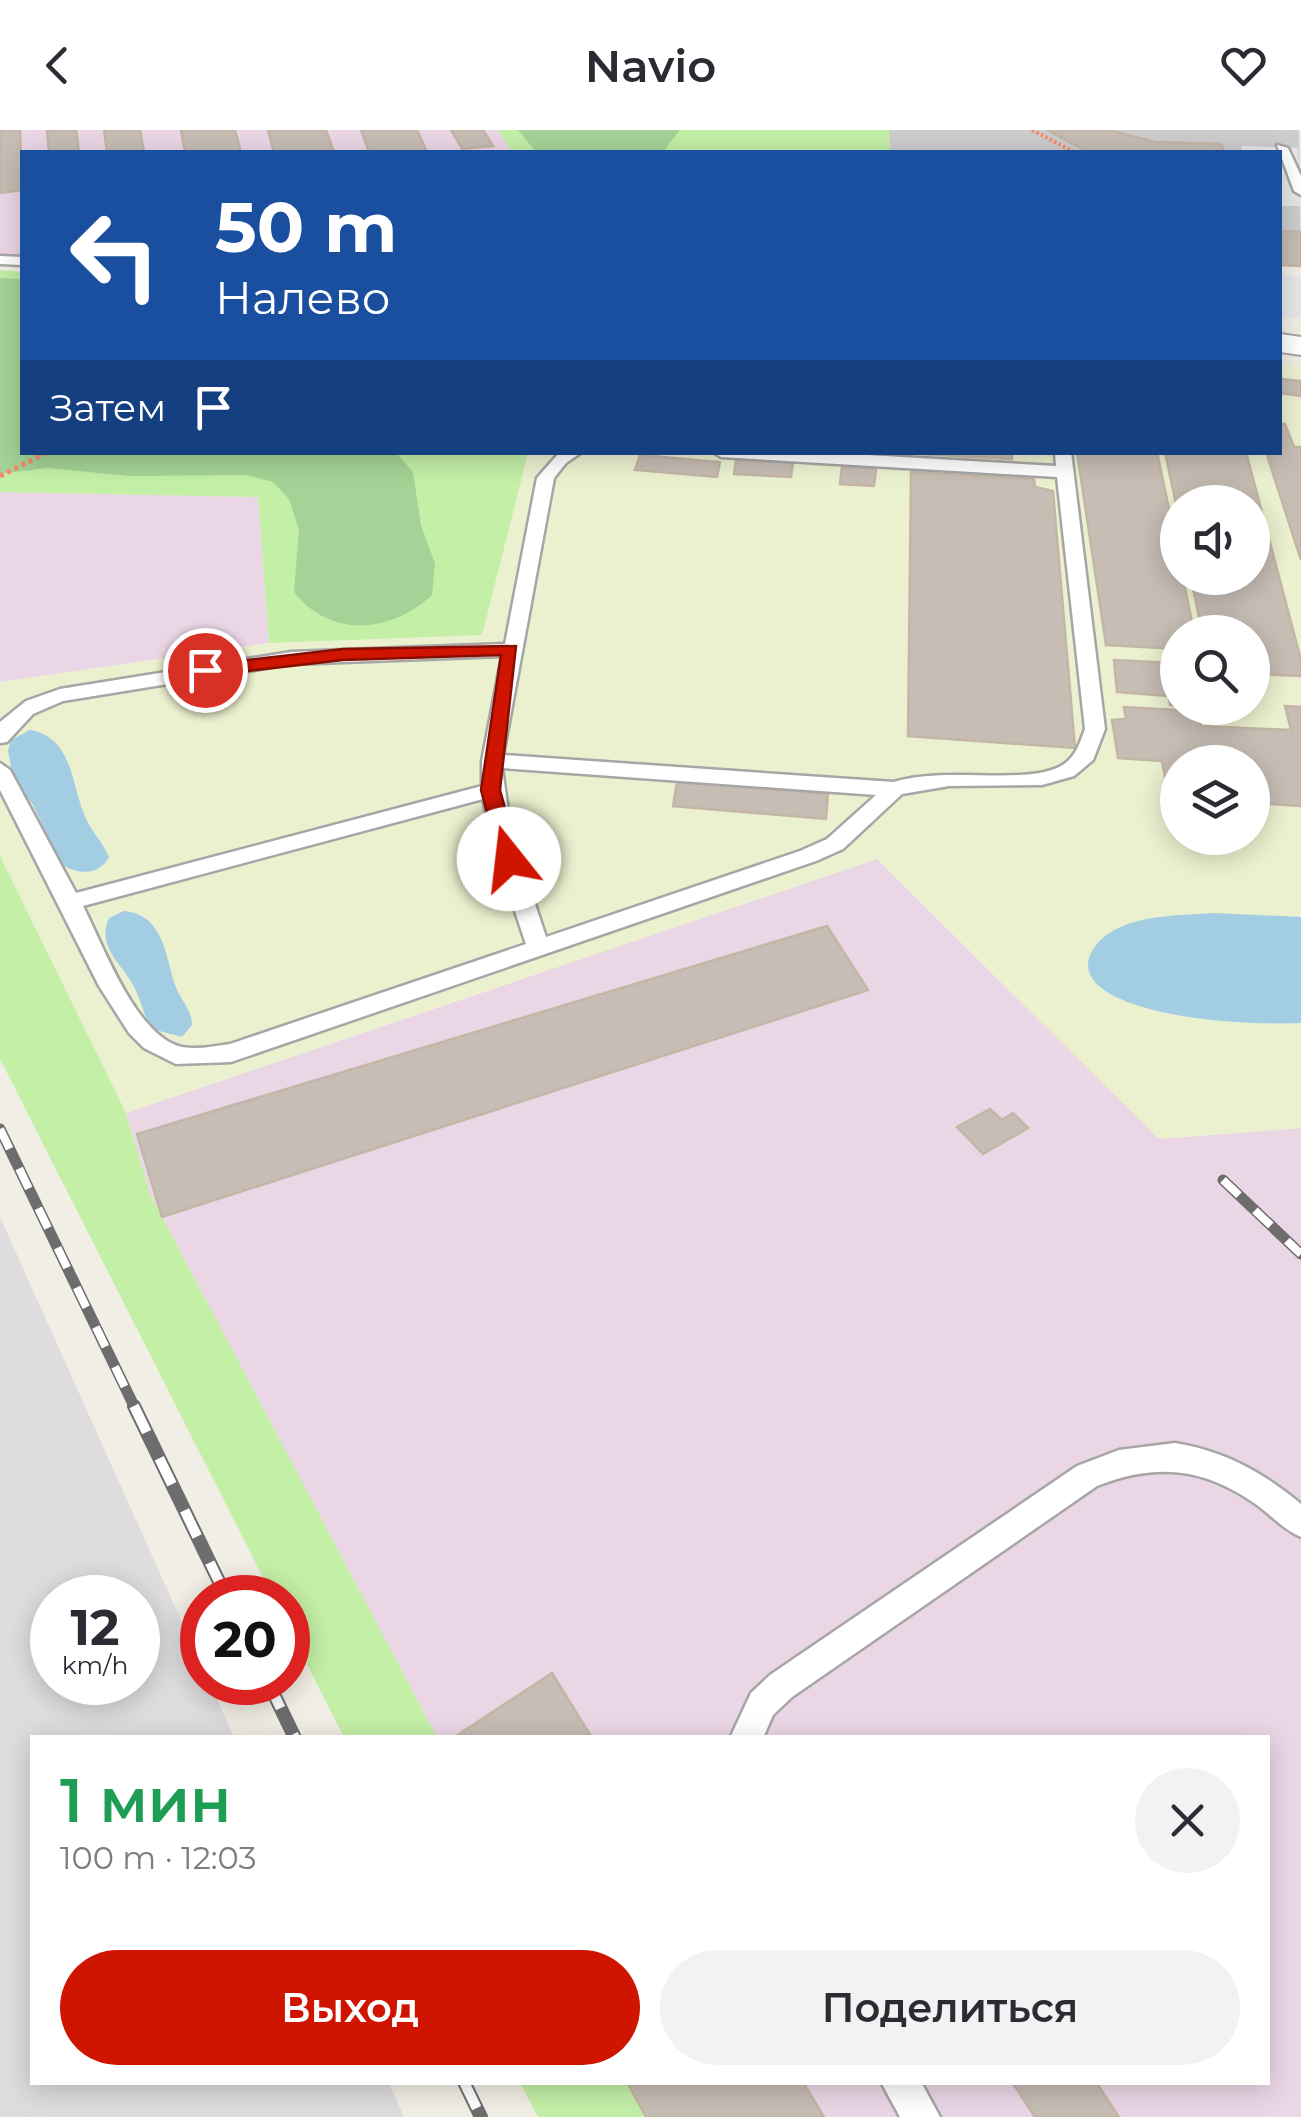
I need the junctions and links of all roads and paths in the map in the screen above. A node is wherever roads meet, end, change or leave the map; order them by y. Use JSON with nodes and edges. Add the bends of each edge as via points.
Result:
{"nodes":[{"id":1,"x":1032,"y":130,"type":"edge"},
{"id":2,"x":1282,"y":148,"type":"dead end"},
{"id":3,"x":1070,"y":150,"type":"edge"},
{"id":4,"x":1301,"y":190,"type":"edge"},
{"id":5,"x":42,"y":455,"type":"edge"},
{"id":6,"x":568,"y":455,"type":"edge"},
{"id":7,"x":823,"y":455,"type":"edge"},
{"id":8,"x":1064,"y":462,"type":"edge"},
{"id":9,"x":0,"y":476,"type":"edge"},
{"id":10,"x":510,"y":650,"type":"junction"},
{"id":11,"x":0,"y":737,"type":"edge"},
{"id":12,"x":492,"y":760,"type":"junction"},
{"id":13,"x":0,"y":770,"type":"edge"},
{"id":14,"x":895,"y":789,"type":"junction"},
{"id":15,"x":490,"y":790,"type":"junction"},
{"id":16,"x":70,"y":902,"type":"junction"},
{"id":17,"x":538,"y":946,"type":"junction"},
{"id":18,"x":1301,"y":1523,"type":"edge"},
{"id":19,"x":747,"y":1735,"type":"edge"},
{"id":20,"x":901,"y":2085,"type":"edge"},
{"id":21,"x":922,"y":2117,"type":"edge"}],
"edges":[{"from":1,"to":3,"type":"path"},
{"from":2,"to":4,"type":"lane"},
{"from":5,"to":9,"type":"path"},
{"from":6,"to":10,"type":"lane","via":[[546,478]]},
{"from":7,"to":8,"type":"lane"},
{"from":8,"to":14,"type":"lane","via":[[1095,730],[1086,760],[1044,779],[926,777]]},
{"from":10,"to":11,"type":"lane","via":[[292,658],[60,694],[12,718]]},
{"from":10,"to":12,"type":"lane"},
{"from":12,"to":14,"type":"lane"},
{"from":12,"to":15,"type":"lane"},
{"from":13,"to":16,"type":"lane"},
{"from":14,"to":17,"type":"lane","via":[[846,835],[808,856]]},
{"from":15,"to":16,"type":"lane"},
{"from":15,"to":17,"type":"lane"},
{"from":16,"to":17,"type":"lane","via":[[133,1022],[170,1053],[197,1058]]},
{"from":18,"to":19,"type":"lane","via":[[1247,1480],[1202,1458],[1163,1453],[1124,1459],[1086,1476],[782,1686],[762,1704]]},
{"from":20,"to":21,"type":"lane"}]}
